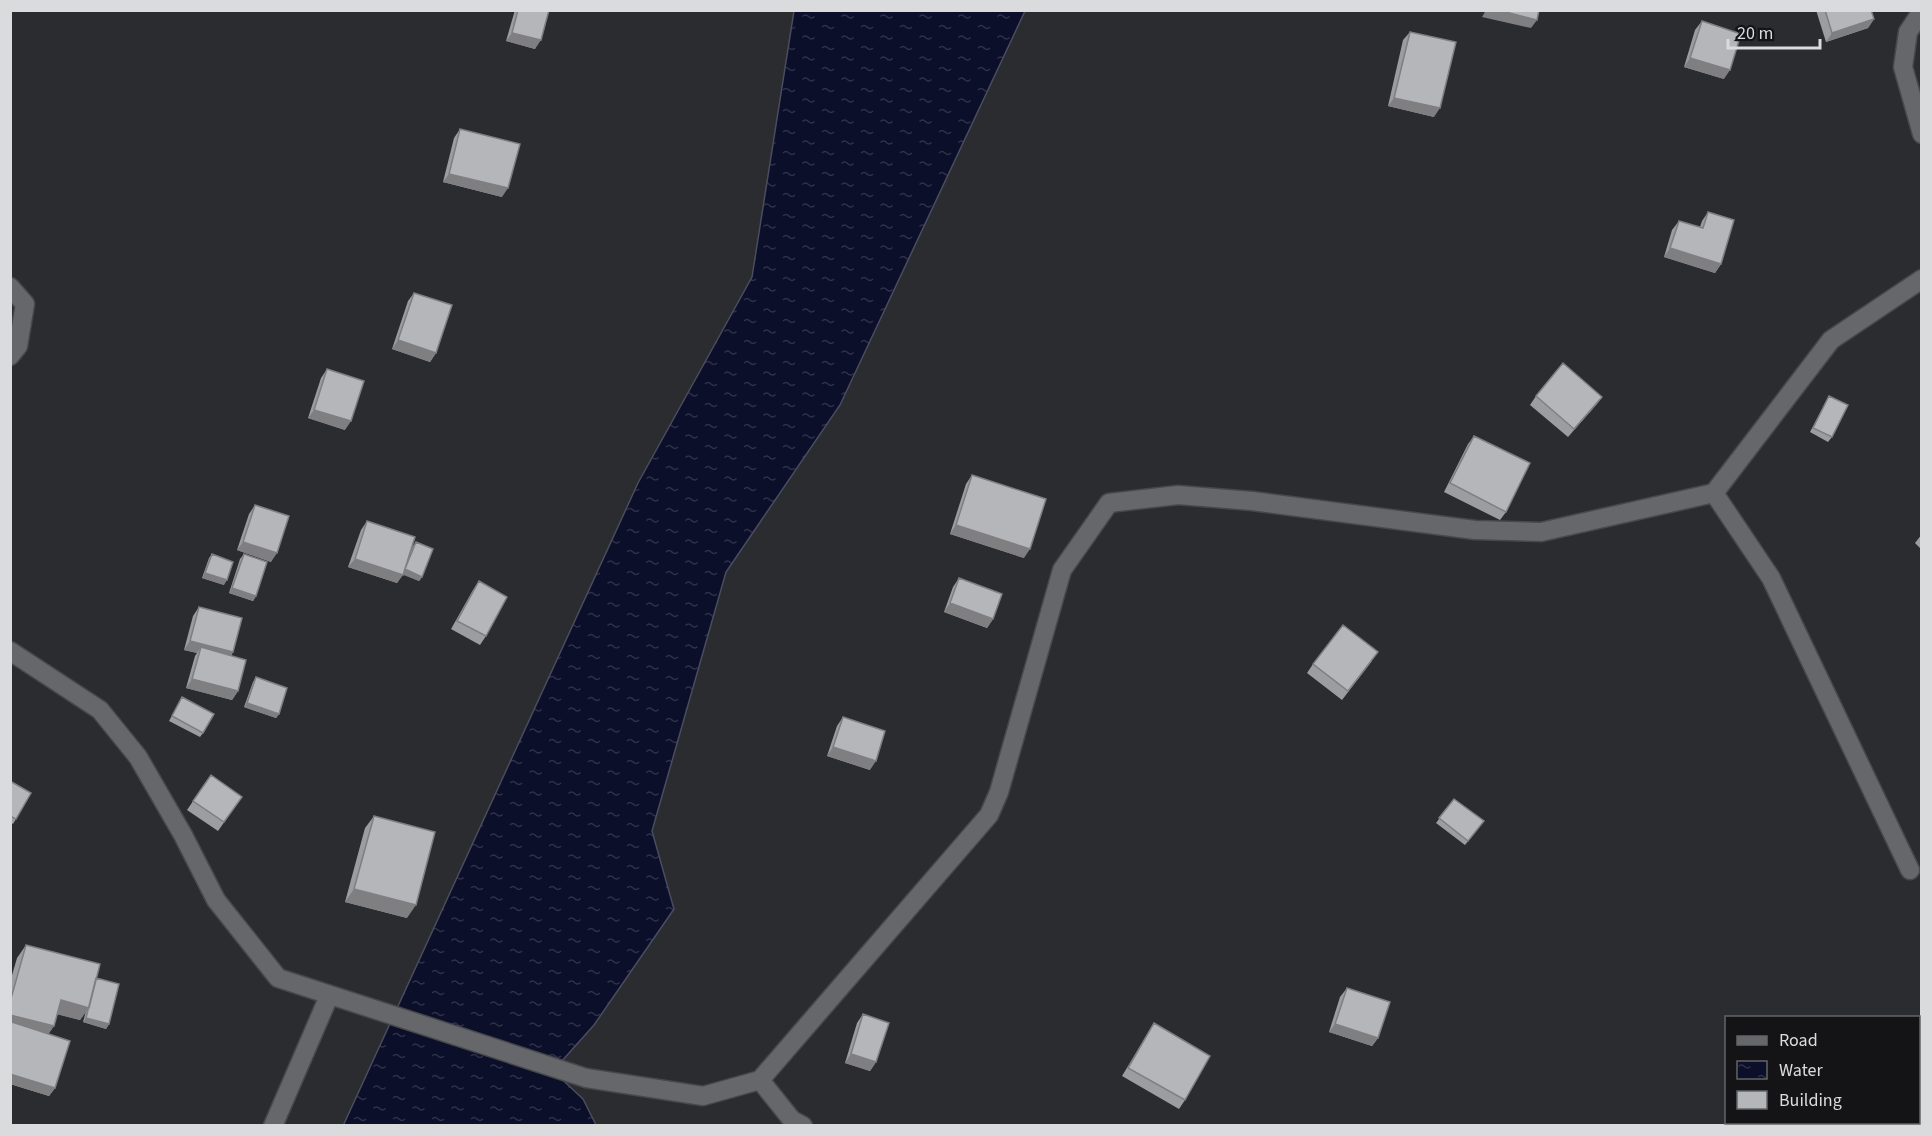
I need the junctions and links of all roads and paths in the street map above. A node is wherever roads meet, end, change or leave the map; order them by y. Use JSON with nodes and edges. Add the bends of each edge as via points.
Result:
{"nodes":[{"id":1,"x":1922,"y":11,"type":"edge"},
{"id":2,"x":1922,"y":134,"type":"edge"},
{"id":3,"x":1922,"y":279,"type":"edge"},
{"id":4,"x":10,"y":287,"type":"edge"},
{"id":5,"x":10,"y":356,"type":"edge"},
{"id":6,"x":1714,"y":493,"type":"junction"},
{"id":7,"x":10,"y":651,"type":"edge"},
{"id":8,"x":1910,"y":870,"type":"dead end"},
{"id":9,"x":329,"y":996,"type":"junction"},
{"id":10,"x":760,"y":1080,"type":"junction"},
{"id":11,"x":273,"y":1125,"type":"edge"},
{"id":12,"x":803,"y":1125,"type":"edge"}],
"edges":[{"from":1,"to":2,"type":"street","via":[[1908,32],[1903,67]]},
{"from":3,"to":6,"type":"street","via":[[1831,340]]},
{"from":4,"to":5,"type":"street","via":[[25,304],[18,346]]},
{"from":6,"to":8,"type":"street","via":[[1771,578]]},
{"from":6,"to":10,"type":"street","via":[[1541,532],[1475,531],[1263,502],[1179,495],[1108,503],[1062,570],[999,792],[989,815]]},
{"from":7,"to":9,"type":"street","via":[[100,710],[138,757],[216,900],[278,978]]},
{"from":9,"to":10,"type":"street","via":[[586,1078],[703,1096]]},
{"from":9,"to":11,"type":"street"},
{"from":10,"to":12,"type":"street","via":[[792,1120]]}]}
